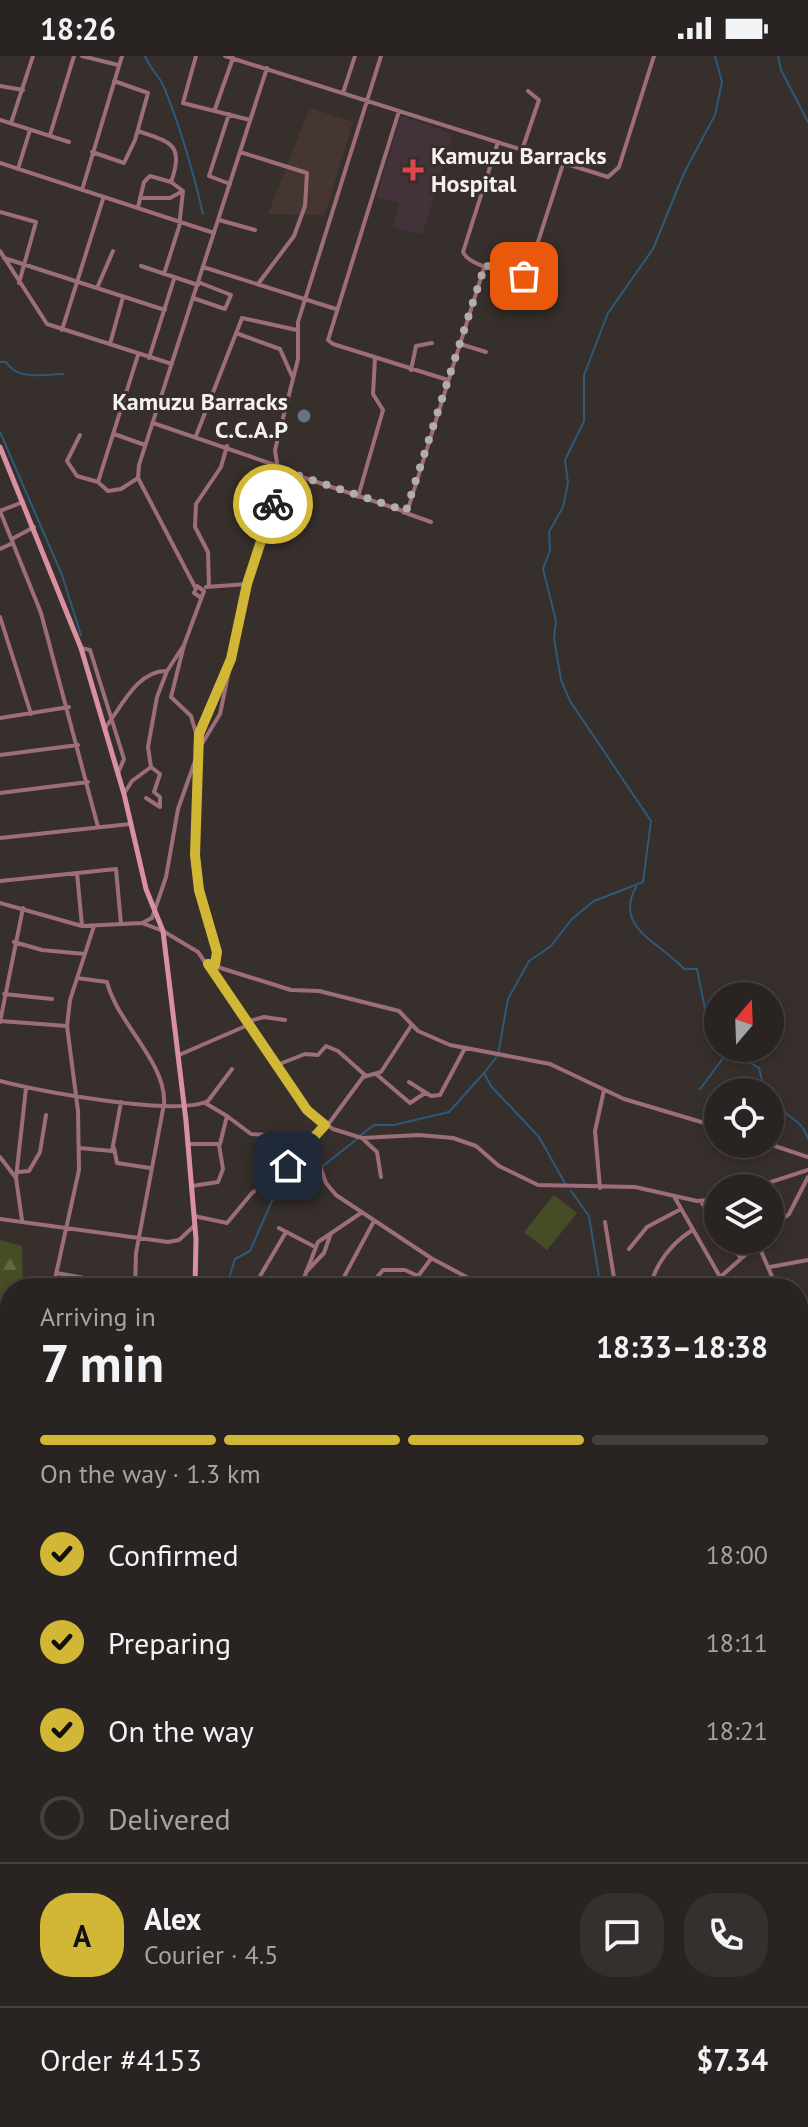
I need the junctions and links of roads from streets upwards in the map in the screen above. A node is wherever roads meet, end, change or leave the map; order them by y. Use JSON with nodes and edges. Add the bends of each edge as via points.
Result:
{"nodes":[{"id":1,"x":33,"y":56,"type":"edge"},
{"id":2,"x":74,"y":56,"type":"edge"},
{"id":3,"x":82,"y":56,"type":"edge"},
{"id":4,"x":122,"y":56,"type":"edge"},
{"id":5,"x":196,"y":56,"type":"edge"},
{"id":6,"x":225,"y":56,"type":"edge"},
{"id":7,"x":355,"y":56,"type":"edge"},
{"id":8,"x":381,"y":56,"type":"edge"},
{"id":9,"x":654,"y":56,"type":"edge"},
{"id":10,"x":233,"y":58,"type":"junction"},
{"id":11,"x":118,"y":65,"type":"junction"},
{"id":12,"x":267,"y":68,"type":"junction"},
{"id":13,"x":114,"y":81,"type":"junction"},
{"id":14,"x":0,"y":86,"type":"edge"},
{"id":15,"x":23,"y":90,"type":"junction"},
{"id":16,"x":528,"y":91,"type":"dead end"},
{"id":17,"x":343,"y":93,"type":"junction"},
{"id":18,"x":366,"y":101,"type":"junction"},
{"id":19,"x":215,"y":110,"type":"junction"},
{"id":20,"x":399,"y":111,"type":"junction"},
{"id":21,"x":229,"y":114,"type":"junction"},
{"id":22,"x":0,"y":120,"type":"edge"},
{"id":23,"x":250,"y":120,"type":"junction"},
{"id":24,"x":11,"y":123,"type":"junction"},
{"id":25,"x":30,"y":130,"type":"junction"},
{"id":26,"x":138,"y":131,"type":"junction"},
{"id":27,"x":50,"y":135,"type":"junction"},
{"id":28,"x":69,"y":142,"type":"dead end"},
{"id":29,"x":498,"y":142,"type":"junction"},
{"id":30,"x":522,"y":150,"type":"junction"},
{"id":31,"x":92,"y":152,"type":"junction"},
{"id":32,"x":240,"y":152,"type":"junction"},
{"id":33,"x":0,"y":164,"type":"edge"},
{"id":34,"x":563,"y":164,"type":"junction"},
{"id":35,"x":18,"y":169,"type":"junction"},
{"id":36,"x":171,"y":182,"type":"junction"},
{"id":37,"x":230,"y":184,"type":"junction"},
{"id":38,"x":82,"y":190,"type":"junction"},
{"id":39,"x":183,"y":191,"type":"junction"},
{"id":40,"x":104,"y":198,"type":"junction"},
{"id":41,"x":140,"y":198,"type":"junction"},
{"id":42,"x":138,"y":208,"type":"junction"},
{"id":43,"x":0,"y":212,"type":"edge"},
{"id":44,"x":218,"y":220,"type":"junction"},
{"id":45,"x":180,"y":222,"type":"junction"},
{"id":46,"x":255,"y":230,"type":"dead end"},
{"id":47,"x":214,"y":233,"type":"junction"},
{"id":48,"x":0,"y":251,"type":"edge"},
{"id":49,"x":113,"y":251,"type":"dead end"},
{"id":50,"x":4,"y":258,"type":"junction"},
{"id":51,"x":485,"y":265,"type":"junction"},
{"id":52,"x":25,"y":266,"type":"junction"},
{"id":53,"x":141,"y":266,"type":"dead end"},
{"id":54,"x":203,"y":267,"type":"junction"},
{"id":55,"x":164,"y":274,"type":"junction"},
{"id":56,"x":174,"y":279,"type":"junction"},
{"id":57,"x":76,"y":282,"type":"junction"},
{"id":58,"x":198,"y":284,"type":"junction"},
{"id":59,"x":258,"y":284,"type":"junction"},
{"id":60,"x":19,"y":285,"type":"junction"},
{"id":61,"x":97,"y":288,"type":"junction"},
{"id":62,"x":123,"y":297,"type":"junction"},
{"id":63,"x":193,"y":298,"type":"junction"},
{"id":64,"x":306,"y":299,"type":"junction"},
{"id":65,"x":336,"y":309,"type":"junction"},
{"id":66,"x":165,"y":310,"type":"junction"},
{"id":67,"x":62,"y":330,"type":"junction"},
{"id":68,"x":297,"y":330,"type":"junction"},
{"id":69,"x":236,"y":333,"type":"junction"},
{"id":70,"x":432,"y":343,"type":"dead end"},
{"id":71,"x":110,"y":344,"type":"junction"},
{"id":72,"x":460,"y":344,"type":"junction"},
{"id":73,"x":486,"y":352,"type":"dead end"},
{"id":74,"x":138,"y":355,"type":"junction"},
{"id":75,"x":149,"y":358,"type":"junction"},
{"id":76,"x":375,"y":358,"type":"junction"},
{"id":77,"x":172,"y":364,"type":"junction"},
{"id":78,"x":411,"y":370,"type":"junction"},
{"id":79,"x":292,"y":376,"type":"junction"},
{"id":80,"x":448,"y":380,"type":"junction"},
{"id":81,"x":153,"y":423,"type":"junction"},
{"id":82,"x":114,"y":434,"type":"junction"},
{"id":83,"x":80,"y":435,"type":"dead end"},
{"id":84,"x":196,"y":436,"type":"junction"},
{"id":85,"x":145,"y":445,"type":"junction"},
{"id":86,"x":227,"y":446,"type":"junction"},
{"id":87,"x":0,"y":447,"type":"edge"},
{"id":88,"x":8,"y":464,"type":"junction"},
{"id":89,"x":277,"y":467,"type":"junction"},
{"id":90,"x":0,"y":468,"type":"edge"},
{"id":91,"x":138,"y":478,"type":"junction"},
{"id":92,"x":98,"y":482,"type":"junction"},
{"id":93,"x":358,"y":497,"type":"junction"},
{"id":94,"x":23,"y":502,"type":"junction"},
{"id":95,"x":0,"y":511,"type":"edge"},
{"id":96,"x":403,"y":511,"type":"junction"},
{"id":97,"x":431,"y":522,"type":"dead end"},
{"id":98,"x":34,"y":527,"type":"junction"},
{"id":99,"x":12,"y":541,"type":"junction"},
{"id":100,"x":0,"y":549,"type":"edge"},
{"id":101,"x":247,"y":584,"type":"junction"},
{"id":102,"x":195,"y":587,"type":"junction"},
{"id":103,"x":206,"y":587,"type":"junction"},
{"id":104,"x":200,"y":597,"type":"junction"},
{"id":105,"x":0,"y":617,"type":"edge"},
{"id":106,"x":184,"y":645,"type":"junction"},
{"id":107,"x":81,"y":648,"type":"junction"},
{"id":108,"x":231,"y":659,"type":"junction"},
{"id":109,"x":167,"y":671,"type":"junction"},
{"id":110,"x":69,"y":707,"type":"junction"},
{"id":111,"x":31,"y":714,"type":"junction"},
{"id":112,"x":0,"y":718,"type":"edge"},
{"id":113,"x":112,"y":720,"type":"junction"},
{"id":114,"x":105,"y":728,"type":"junction"},
{"id":115,"x":199,"y":734,"type":"junction"},
{"id":116,"x":78,"y":745,"type":"junction"},
{"id":117,"x":200,"y":747,"type":"junction"},
{"id":118,"x":0,"y":755,"type":"edge"},
{"id":119,"x":196,"y":758,"type":"junction"},
{"id":120,"x":151,"y":767,"type":"junction"},
{"id":121,"x":118,"y":773,"type":"junction"},
{"id":122,"x":88,"y":782,"type":"junction"},
{"id":123,"x":0,"y":793,"type":"edge"},
{"id":124,"x":124,"y":794,"type":"junction"},
{"id":125,"x":146,"y":798,"type":"dead end"},
{"id":126,"x":130,"y":824,"type":"junction"},
{"id":127,"x":98,"y":827,"type":"junction"},
{"id":128,"x":0,"y":838,"type":"edge"},
{"id":129,"x":77,"y":873,"type":"junction"},
{"id":130,"x":0,"y":881,"type":"edge"},
{"id":131,"x":0,"y":903,"type":"edge"},
{"id":132,"x":23,"y":908,"type":"junction"},
{"id":133,"x":155,"y":914,"type":"junction"},
{"id":134,"x":142,"y":923,"type":"junction"},
{"id":135,"x":121,"y":924,"type":"junction"},
{"id":136,"x":82,"y":926,"type":"junction"},
{"id":137,"x":94,"y":926,"type":"junction"},
{"id":138,"x":163,"y":931,"type":"junction"},
{"id":139,"x":14,"y":942,"type":"junction"},
{"id":140,"x":85,"y":954,"type":"junction"},
{"id":141,"x":208,"y":964,"type":"junction"},
{"id":142,"x":215,"y":965,"type":"junction"},
{"id":143,"x":77,"y":978,"type":"junction"},
{"id":144,"x":4,"y":994,"type":"junction"},
{"id":145,"x":52,"y":999,"type":"dead end"},
{"id":146,"x":285,"y":1020,"type":"dead end"},
{"id":147,"x":0,"y":1021,"type":"edge"},
{"id":148,"x":247,"y":1023,"type":"junction"},
{"id":149,"x":67,"y":1026,"type":"junction"},
{"id":150,"x":411,"y":1026,"type":"junction"},
{"id":151,"x":465,"y":1048,"type":"junction"},
{"id":152,"x":179,"y":1055,"type":"junction"},
{"id":153,"x":277,"y":1065,"type":"junction"},
{"id":154,"x":232,"y":1069,"type":"dead end"},
{"id":155,"x":376,"y":1074,"type":"junction"},
{"id":156,"x":365,"y":1076,"type":"junction"},
{"id":157,"x":0,"y":1081,"type":"edge"},
{"id":158,"x":409,"y":1082,"type":"dead end"},
{"id":159,"x":26,"y":1088,"type":"junction"},
{"id":160,"x":604,"y":1090,"type":"junction"},
{"id":161,"x":425,"y":1093,"type":"junction"},
{"id":162,"x":75,"y":1096,"type":"junction"},
{"id":163,"x":121,"y":1102,"type":"junction"},
{"id":164,"x":205,"y":1103,"type":"junction"},
{"id":165,"x":164,"y":1104,"type":"junction"},
{"id":166,"x":184,"y":1105,"type":"junction"},
{"id":167,"x":46,"y":1115,"type":"dead end"},
{"id":168,"x":227,"y":1116,"type":"junction"},
{"id":169,"x":704,"y":1122,"type":"edge"},
{"id":170,"x":326,"y":1126,"type":"junction"},
{"id":171,"x":362,"y":1138,"type":"junction"},
{"id":172,"x":310,"y":1142,"type":"junction"},
{"id":173,"x":188,"y":1144,"type":"junction"},
{"id":174,"x":219,"y":1145,"type":"junction"},
{"id":175,"x":79,"y":1148,"type":"junction"},
{"id":176,"x":114,"y":1148,"type":"junction"},
{"id":177,"x":784,"y":1149,"type":"edge"},
{"id":178,"x":0,"y":1157,"type":"edge"},
{"id":179,"x":808,"y":1157,"type":"edge"},
{"id":180,"x":150,"y":1168,"type":"junction"},
{"id":181,"x":808,"y":1170,"type":"edge"},
{"id":182,"x":17,"y":1175,"type":"junction"},
{"id":183,"x":381,"y":1177,"type":"dead end"},
{"id":184,"x":808,"y":1177,"type":"edge"},
{"id":185,"x":784,"y":1178,"type":"edge"},
{"id":186,"x":192,"y":1186,"type":"junction"},
{"id":187,"x":600,"y":1188,"type":"junction"},
{"id":188,"x":675,"y":1198,"type":"junction"},
{"id":189,"x":704,"y":1201,"type":"edge"},
{"id":190,"x":701,"y":1202,"type":"junction"},
{"id":191,"x":704,"y":1207,"type":"edge"},
{"id":192,"x":681,"y":1209,"type":"junction"},
{"id":193,"x":361,"y":1213,"type":"junction"},
{"id":194,"x":194,"y":1216,"type":"junction"},
{"id":195,"x":784,"y":1218,"type":"edge"},
{"id":196,"x":0,"y":1219,"type":"edge"},
{"id":197,"x":22,"y":1220,"type":"junction"},
{"id":198,"x":374,"y":1221,"type":"junction"},
{"id":199,"x":605,"y":1222,"type":"dead end"},
{"id":200,"x":195,"y":1224,"type":"junction"},
{"id":201,"x":68,"y":1228,"type":"junction"},
{"id":202,"x":279,"y":1228,"type":"dead end"},
{"id":203,"x":332,"y":1231,"type":"junction"},
{"id":204,"x":691,"y":1231,"type":"junction"},
{"id":205,"x":286,"y":1232,"type":"junction"},
{"id":206,"x":139,"y":1238,"type":"junction"},
{"id":207,"x":315,"y":1247,"type":"junction"},
{"id":208,"x":629,"y":1249,"type":"dead end"},
{"id":209,"x":738,"y":1254,"type":"edge"},
{"id":210,"x":746,"y":1254,"type":"edge"},
{"id":211,"x":765,"y":1254,"type":"edge"},
{"id":212,"x":431,"y":1258,"type":"junction"},
{"id":213,"x":741,"y":1258,"type":"junction"},
{"id":214,"x":808,"y":1260,"type":"edge"},
{"id":215,"x":770,"y":1267,"type":"junction"},
{"id":216,"x":57,"y":1273,"type":"junction"},
{"id":217,"x":303,"y":1275,"type":"junction"},
{"id":218,"x":719,"y":1275,"type":"junction"},
{"id":219,"x":418,"y":1276,"type":"joint"},
{"id":220,"x":56,"y":1278,"type":"edge"},
{"id":221,"x":84,"y":1278,"type":"edge"},
{"id":222,"x":136,"y":1278,"type":"edge"},
{"id":223,"x":195,"y":1278,"type":"edge"},
{"id":224,"x":259,"y":1278,"type":"edge"},
{"id":225,"x":302,"y":1278,"type":"edge"},
{"id":226,"x":343,"y":1278,"type":"edge"},
{"id":227,"x":376,"y":1278,"type":"edge"},
{"id":228,"x":468,"y":1278,"type":"edge"},
{"id":229,"x":616,"y":1278,"type":"edge"},
{"id":230,"x":654,"y":1278,"type":"edge"},
{"id":231,"x":716,"y":1278,"type":"edge"},
{"id":232,"x":774,"y":1278,"type":"edge"}],
"edges":[{"from":1,"to":15,"type":"street"},
{"from":2,"to":27,"type":"street"},
{"from":3,"to":11,"type":"street"},
{"from":4,"to":11,"type":"street"},
{"from":5,"to":19,"type":"street","via":[[182,101]]},
{"from":6,"to":10,"type":"street"},
{"from":7,"to":17,"type":"street"},
{"from":8,"to":18,"type":"street"},
{"from":9,"to":34,"type":"street","via":[[616,173],[604,176]]},
{"from":10,"to":12,"type":"street"},
{"from":10,"to":19,"type":"street"},
{"from":11,"to":13,"type":"street"},
{"from":12,"to":17,"type":"street"},
{"from":12,"to":23,"type":"street"},
{"from":13,"to":26,"type":"street","via":[[148,93]]},
{"from":13,"to":31,"type":"street"},
{"from":14,"to":15,"type":"street"},
{"from":15,"to":24,"type":"street"},
{"from":16,"to":30,"type":"street","via":[[539,100]]},
{"from":17,"to":18,"type":"street"},
{"from":18,"to":20,"type":"street"},
{"from":18,"to":64,"type":"street"},
{"from":19,"to":21,"type":"street"},
{"from":20,"to":29,"type":"street"},
{"from":20,"to":65,"type":"street"},
{"from":21,"to":23,"type":"street"},
{"from":21,"to":37,"type":"street","via":[[209,176]]},
{"from":22,"to":24,"type":"street"},
{"from":23,"to":32,"type":"street"},
{"from":24,"to":25,"type":"street"},
{"from":25,"to":27,"type":"street"},
{"from":25,"to":35,"type":"street"},
{"from":26,"to":31,"type":"street","via":[[124,163]]},
{"from":26,"to":36,"type":"street","via":[[175,149],[178,163]]},
{"from":27,"to":28,"type":"street"},
{"from":29,"to":30,"type":"street"},
{"from":29,"to":51,"type":"street","via":[[463,252]]},
{"from":30,"to":34,"type":"street"},
{"from":31,"to":38,"type":"street"},
{"from":32,"to":37,"type":"street"},
{"from":32,"to":59,"type":"street","via":[[307,173],[305,206],[294,236]]},
{"from":33,"to":35,"type":"street"},
{"from":34,"to":51,"type":"street","via":[[528,273],[520,276]]},
{"from":35,"to":38,"type":"street"},
{"from":36,"to":39,"type":"street"},
{"from":36,"to":41,"type":"street","via":[[147,178]]},
{"from":37,"to":44,"type":"street"},
{"from":38,"to":40,"type":"street"},
{"from":39,"to":41,"type":"street","via":[[170,198]]},
{"from":39,"to":45,"type":"street"},
{"from":40,"to":42,"type":"street"},
{"from":40,"to":57,"type":"street"},
{"from":41,"to":42,"type":"street"},
{"from":42,"to":45,"type":"street"},
{"from":43,"to":52,"type":"street","via":[[36,222]]},
{"from":44,"to":46,"type":"street"},
{"from":44,"to":47,"type":"street"},
{"from":45,"to":47,"type":"street"},
{"from":45,"to":55,"type":"street"},
{"from":47,"to":54,"type":"street"},
{"from":48,"to":50,"type":"street"},
{"from":49,"to":61,"type":"street"},
{"from":50,"to":52,"type":"street"},
{"from":50,"to":60,"type":"street"},
{"from":51,"to":72,"type":"street"},
{"from":52,"to":57,"type":"street"},
{"from":52,"to":60,"type":"street"},
{"from":53,"to":55,"type":"street"},
{"from":54,"to":58,"type":"street"},
{"from":54,"to":59,"type":"street"},
{"from":55,"to":56,"type":"street"},
{"from":56,"to":58,"type":"street"},
{"from":56,"to":66,"type":"street"},
{"from":57,"to":61,"type":"street"},
{"from":57,"to":67,"type":"street"},
{"from":58,"to":63,"type":"street"},
{"from":58,"to":63,"type":"street","via":[[231,295],[223,309]]},
{"from":59,"to":64,"type":"street"},
{"from":60,"to":67,"type":"street","via":[[42,320]]},
{"from":61,"to":62,"type":"street"},
{"from":62,"to":66,"type":"street"},
{"from":62,"to":71,"type":"street"},
{"from":63,"to":77,"type":"street"},
{"from":64,"to":65,"type":"street"},
{"from":64,"to":68,"type":"street"},
{"from":65,"to":76,"type":"street","via":[[330,342]]},
{"from":66,"to":75,"type":"street"},
{"from":67,"to":71,"type":"street"},
{"from":68,"to":69,"type":"street","via":[[246,317]]},
{"from":68,"to":79,"type":"street","via":[[298,359]]},
{"from":69,"to":79,"type":"street","via":[[280,349]]},
{"from":69,"to":84,"type":"street"},
{"from":70,"to":78,"type":"street","via":[[416,346]]},
{"from":71,"to":74,"type":"street"},
{"from":72,"to":73,"type":"street"},
{"from":72,"to":80,"type":"street"},
{"from":74,"to":75,"type":"street"},
{"from":74,"to":82,"type":"street"},
{"from":75,"to":77,"type":"street"},
{"from":76,"to":78,"type":"street"},
{"from":76,"to":93,"type":"street","via":[[373,394],[383,410]]},
{"from":77,"to":81,"type":"street"},
{"from":78,"to":80,"type":"street"},
{"from":79,"to":89,"type":"street","via":[[277,441]]},
{"from":80,"to":96,"type":"street","via":[[410,503]]},
{"from":81,"to":84,"type":"street"},
{"from":81,"to":85,"type":"street"},
{"from":82,"to":85,"type":"street"},
{"from":82,"to":92,"type":"street"},
{"from":83,"to":92,"type":"street","via":[[67,463],[77,476]]},
{"from":84,"to":86,"type":"street"},
{"from":85,"to":91,"type":"street"},
{"from":86,"to":89,"type":"street"},
{"from":86,"to":103,"type":"street","via":[[221,467],[197,502],[195,527],[208,552]]},
{"from":87,"to":88,"type":"street"},
{"from":88,"to":90,"type":"street"},
{"from":88,"to":94,"type":"street"},
{"from":89,"to":93,"type":"street"},
{"from":89,"to":101,"type":"street","via":[[280,483]]},
{"from":91,"to":92,"type":"street","via":[[108,491]]},
{"from":91,"to":102,"type":"street"},
{"from":93,"to":96,"type":"street"},
{"from":94,"to":95,"type":"street"},
{"from":94,"to":98,"type":"street"},
{"from":95,"to":99,"type":"street"},
{"from":96,"to":97,"type":"street"},
{"from":98,"to":99,"type":"street"},
{"from":98,"to":107,"type":"street"},
{"from":99,"to":100,"type":"street"},
{"from":99,"to":110,"type":"street","via":[[41,613]]},
{"from":101,"to":103,"type":"street"},
{"from":101,"to":108,"type":"street"},
{"from":102,"to":103,"type":"street"},
{"from":102,"to":104,"type":"street","via":[[194,594]]},
{"from":103,"to":104,"type":"street"},
{"from":104,"to":106,"type":"street"},
{"from":105,"to":111,"type":"street"},
{"from":106,"to":109,"type":"street"},
{"from":106,"to":115,"type":"street","via":[[171,697],[191,716]]},
{"from":107,"to":113,"type":"street","via":[[90,650]]},
{"from":107,"to":114,"type":"street"},
{"from":108,"to":115,"type":"street"},
{"from":108,"to":117,"type":"street","via":[[220,714]]},
{"from":109,"to":113,"type":"street","via":[[144,680]]},
{"from":109,"to":120,"type":"street","via":[[148,747]]},
{"from":110,"to":111,"type":"street"},
{"from":110,"to":116,"type":"street"},
{"from":111,"to":112,"type":"street"},
{"from":113,"to":114,"type":"street"},
{"from":113,"to":121,"type":"street","via":[[124,759]]},
{"from":114,"to":121,"type":"street"},
{"from":115,"to":117,"type":"street"},
{"from":116,"to":118,"type":"street"},
{"from":116,"to":122,"type":"street"},
{"from":117,"to":119,"type":"street"},
{"from":119,"to":133,"type":"street","via":[[178,809]]},
{"from":119,"to":142,"type":"street","via":[[195,855],[217,952]]},
{"from":120,"to":124,"type":"street"},
{"from":120,"to":125,"type":"street","via":[[160,774],[154,792],[160,807]]},
{"from":121,"to":124,"type":"street"},
{"from":122,"to":123,"type":"street"},
{"from":122,"to":127,"type":"street"},
{"from":124,"to":126,"type":"street"},
{"from":126,"to":127,"type":"street"},
{"from":126,"to":133,"type":"street"},
{"from":127,"to":128,"type":"street"},
{"from":129,"to":130,"type":"street"},
{"from":129,"to":135,"type":"street","via":[[116,869]]},
{"from":129,"to":136,"type":"street"},
{"from":131,"to":132,"type":"street"},
{"from":132,"to":136,"type":"street"},
{"from":132,"to":139,"type":"street"},
{"from":133,"to":134,"type":"street"},
{"from":133,"to":138,"type":"street"},
{"from":134,"to":135,"type":"street"},
{"from":134,"to":138,"type":"street"},
{"from":135,"to":137,"type":"street"},
{"from":136,"to":137,"type":"street"},
{"from":137,"to":140,"type":"street"},
{"from":138,"to":141,"type":"street","via":[[193,948]]},
{"from":138,"to":152,"type":"street"},
{"from":139,"to":140,"type":"street"},
{"from":139,"to":144,"type":"street"},
{"from":140,"to":143,"type":"street"},
{"from":141,"to":142,"type":"street"},
{"from":141,"to":148,"type":"street"},
{"from":142,"to":150,"type":"street","via":[[291,990],[319,991],[399,1011]]},
{"from":143,"to":149,"type":"street"},
{"from":143,"to":165,"type":"street","via":[[107,982],[163,1083]]},
{"from":144,"to":145,"type":"street"},
{"from":144,"to":147,"type":"street"},
{"from":146,"to":148,"type":"street","via":[[264,1017]]},
{"from":147,"to":149,"type":"street"},
{"from":148,"to":152,"type":"street"},
{"from":148,"to":153,"type":"street"},
{"from":149,"to":162,"type":"street"},
{"from":150,"to":151,"type":"street"},
{"from":150,"to":155,"type":"street"},
{"from":151,"to":160,"type":"street","via":[[550,1064]]},
{"from":151,"to":161,"type":"street","via":[[444,1092]]},
{"from":152,"to":166,"type":"street"},
{"from":153,"to":156,"type":"street","via":[[305,1054],[318,1055],[326,1046]]},
{"from":153,"to":170,"type":"street","via":[[310,1114]]},
{"from":154,"to":164,"type":"street"},
{"from":155,"to":156,"type":"street"},
{"from":155,"to":161,"type":"street","via":[[410,1103]]},
{"from":156,"to":170,"type":"street"},
{"from":157,"to":159,"type":"street"},
{"from":158,"to":161,"type":"street"},
{"from":159,"to":162,"type":"street"},
{"from":159,"to":182,"type":"street"},
{"from":160,"to":169,"type":"street"},
{"from":160,"to":187,"type":"street","via":[[595,1131]]},
{"from":162,"to":163,"type":"street"},
{"from":162,"to":175,"type":"street"},
{"from":163,"to":165,"type":"street"},
{"from":163,"to":176,"type":"street"},
{"from":164,"to":166,"type":"street"},
{"from":164,"to":168,"type":"street"},
{"from":165,"to":166,"type":"street"},
{"from":165,"to":180,"type":"street"},
{"from":166,"to":173,"type":"street"},
{"from":167,"to":182,"type":"street","via":[[39,1154],[28,1172]]},
{"from":168,"to":172,"type":"street","via":[[251,1134]]},
{"from":168,"to":174,"type":"street"},
{"from":170,"to":171,"type":"street"},
{"from":170,"to":172,"type":"street"},
{"from":171,"to":183,"type":"street","via":[[377,1152]]},
{"from":171,"to":187,"type":"street","via":[[448,1137],[476,1146],[529,1183]]},
{"from":172,"to":193,"type":"street","via":[[329,1188]]},
{"from":172,"to":194,"type":"street","via":[[252,1193],[227,1223]]},
{"from":173,"to":174,"type":"street"},
{"from":173,"to":186,"type":"street"},
{"from":174,"to":186,"type":"street","via":[[223,1169],[217,1184]]},
{"from":175,"to":176,"type":"street"},
{"from":175,"to":201,"type":"street","via":[[78,1188]]},
{"from":176,"to":180,"type":"street","via":[[117,1163]]},
{"from":177,"to":179,"type":"street"},
{"from":178,"to":182,"type":"street"},
{"from":180,"to":206,"type":"street"},
{"from":181,"to":185,"type":"street"},
{"from":182,"to":197,"type":"street"},
{"from":184,"to":195,"type":"street"},
{"from":186,"to":194,"type":"street"},
{"from":187,"to":188,"type":"street","via":[[635,1187]]},
{"from":188,"to":190,"type":"street"},
{"from":188,"to":192,"type":"street"},
{"from":189,"to":190,"type":"street"},
{"from":190,"to":191,"type":"street"},
{"from":192,"to":204,"type":"street"},
{"from":192,"to":208,"type":"street","via":[[647,1227]]},
{"from":193,"to":198,"type":"street"},
{"from":193,"to":203,"type":"street"},
{"from":194,"to":200,"type":"street"},
{"from":196,"to":197,"type":"street"},
{"from":197,"to":201,"type":"street"},
{"from":198,"to":212,"type":"street"},
{"from":198,"to":226,"type":"street"},
{"from":199,"to":229,"type":"street"},
{"from":200,"to":206,"type":"street","via":[[174,1242]]},
{"from":200,"to":223,"type":"street"},
{"from":201,"to":206,"type":"street"},
{"from":201,"to":216,"type":"street"},
{"from":202,"to":205,"type":"street"},
{"from":203,"to":207,"type":"street"},
{"from":203,"to":217,"type":"street","via":[[324,1253]]},
{"from":204,"to":218,"type":"street"},
{"from":204,"to":230,"type":"street","via":[[662,1260]]},
{"from":205,"to":207,"type":"street"},
{"from":205,"to":224,"type":"street"},
{"from":206,"to":222,"type":"street"},
{"from":207,"to":217,"type":"street"},
{"from":209,"to":213,"type":"street"},
{"from":210,"to":213,"type":"street"},
{"from":211,"to":215,"type":"street"},
{"from":212,"to":219,"type":"street"},
{"from":212,"to":228,"type":"street"},
{"from":213,"to":218,"type":"street"},
{"from":214,"to":215,"type":"street"},
{"from":215,"to":232,"type":"street"},
{"from":216,"to":220,"type":"street"},
{"from":216,"to":221,"type":"street"},
{"from":217,"to":225,"type":"street"},
{"from":218,"to":231,"type":"street"},
{"from":219,"to":227,"type":"street","via":[[383,1270]]}]}
